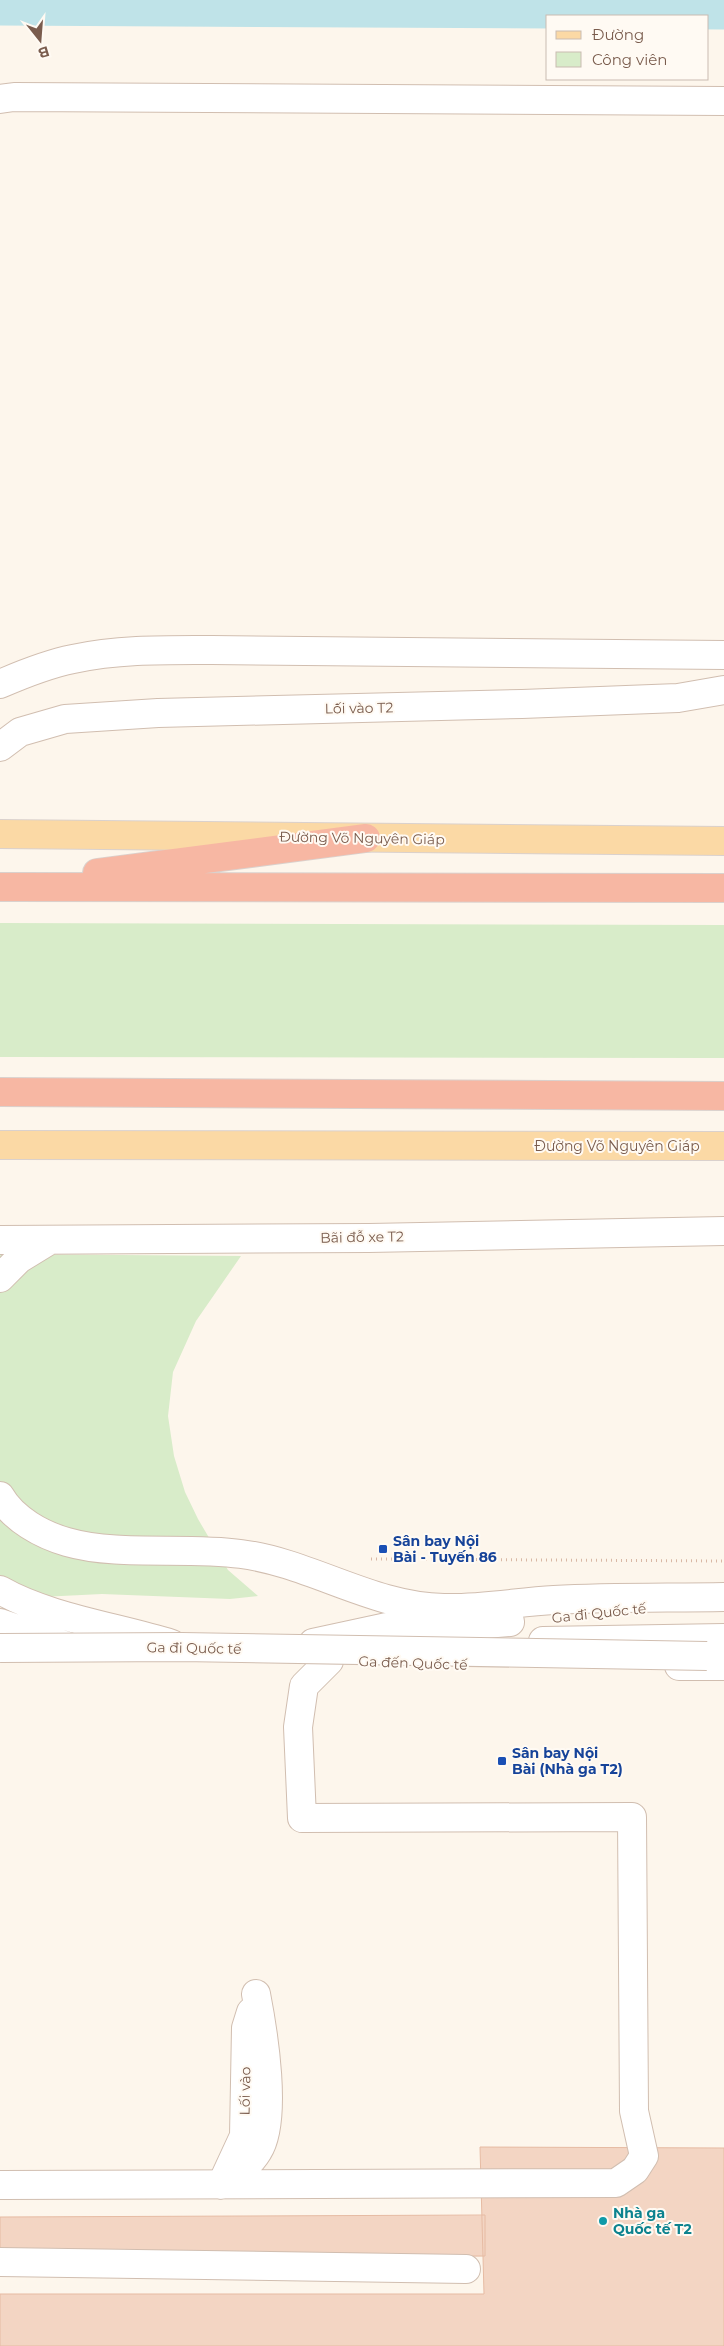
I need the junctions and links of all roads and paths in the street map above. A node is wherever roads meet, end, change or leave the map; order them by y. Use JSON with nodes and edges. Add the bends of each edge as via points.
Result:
{"nodes":[{"id":1,"x":0,"y":99,"type":"edge"},
{"id":2,"x":724,"y":101,"type":"edge"},
{"id":3,"x":724,"y":655,"type":"edge"},
{"id":4,"x":0,"y":684,"type":"edge"},
{"id":5,"x":724,"y":690,"type":"edge"},
{"id":6,"x":0,"y":747,"type":"edge"},
{"id":7,"x":0,"y":834,"type":"edge"},
{"id":8,"x":366,"y":838,"type":"junction"},
{"id":9,"x":724,"y":841,"type":"edge"},
{"id":10,"x":0,"y":886,"type":"edge"},
{"id":11,"x":724,"y":888,"type":"edge"},
{"id":12,"x":0,"y":1092,"type":"edge"},
{"id":13,"x":724,"y":1096,"type":"edge"},
{"id":14,"x":0,"y":1145,"type":"edge"},
{"id":15,"x":724,"y":1146,"type":"edge"},
{"id":16,"x":724,"y":1231,"type":"edge"},
{"id":17,"x":0,"y":1240,"type":"edge"},
{"id":18,"x":52,"y":1240,"type":"junction"},
{"id":19,"x":0,"y":1278,"type":"edge"},
{"id":20,"x":0,"y":1496,"type":"edge"},
{"id":21,"x":368,"y":1559,"type":"dead end"},
{"id":22,"x":724,"y":1561,"type":"edge"},
{"id":23,"x":0,"y":1590,"type":"edge"},
{"id":24,"x":724,"y":1597,"type":"edge"},
{"id":25,"x":724,"y":1603,"type":"edge"},
{"id":26,"x":445,"y":1608,"type":"junction"},
{"id":27,"x":0,"y":1623,"type":"edge"},
{"id":28,"x":724,"y":1638,"type":"edge"},
{"id":29,"x":182,"y":1647,"type":"junction"},
{"id":30,"x":0,"y":1648,"type":"edge"},
{"id":31,"x":376,"y":1655,"type":"junction"},
{"id":32,"x":724,"y":1656,"type":"edge"},
{"id":33,"x":102,"y":1658,"type":"junction"},
{"id":34,"x":206,"y":1659,"type":"junction"},
{"id":35,"x":0,"y":1660,"type":"edge"},
{"id":36,"x":329,"y":1661,"type":"junction"},
{"id":37,"x":724,"y":1666,"type":"edge"},
{"id":38,"x":256,"y":1994,"type":"dead end"},
{"id":39,"x":0,"y":2185,"type":"edge"},
{"id":40,"x":222,"y":2185,"type":"junction"},
{"id":41,"x":0,"y":2262,"type":"edge"},
{"id":42,"x":466,"y":2269,"type":"dead end"}],
"edges":[{"from":1,"to":2,"type":"lane"},
{"from":3,"to":4,"type":"lane","via":[[137,651],[74,659]]},
{"from":5,"to":6,"type":"lane","name":"Lối vào T2","via":[[678,698],[65,718],[20,732]]},
{"from":7,"to":8,"type":"main road","name":"Đường Võ Nguyên Giáp"},
{"from":8,"to":9,"type":"main road","name":"Đường Võ Nguyên Giáp"},
{"from":8,"to":10,"type":"highway"},
{"from":10,"to":11,"type":"highway"},
{"from":12,"to":13,"type":"highway"},
{"from":14,"to":15,"type":"main road","name":"Đường Võ Nguyên Giáp"},
{"from":16,"to":18,"type":"lane","name":"Bãi đỗ xe T2"},
{"from":17,"to":18,"type":"lane","name":"Bãi đỗ xe T2"},
{"from":18,"to":19,"type":"lane","via":[[19,1259]]},
{"from":20,"to":26,"type":"lane","via":[[11,1510],[39,1531],[67,1542],[99,1549],[240,1554],[292,1567],[385,1600]]},
{"from":21,"to":22,"type":"path"},
{"from":23,"to":29,"type":"lane","bridge":true,"via":[[17,1600],[64,1615]]},
{"from":24,"to":26,"type":"lane","via":[[555,1600]]},
{"from":25,"to":31,"type":"lane","name":"Ga đi Quốc tế","bridge":true,"via":[[473,1626]]},
{"from":26,"to":34,"type":"lane","via":[[400,1624],[357,1634]]},
{"from":27,"to":33,"type":"lane","name":"Ga đến Quốc tế"},
{"from":28,"to":31,"type":"lane","via":[[512,1641]]},
{"from":29,"to":30,"type":"lane","name":"Ga đi Quốc tế","bridge":true},
{"from":29,"to":31,"type":"lane","name":"Ga đi Quốc tế","bridge":true},
{"from":31,"to":32,"type":"lane","name":"Ga đi Quốc tế","bridge":true},
{"from":31,"to":36,"type":"lane"},
{"from":33,"to":34,"type":"lane","name":"Ga đến Quốc tế"},
{"from":33,"to":35,"type":"lane","name":"Ga đến Quốc tế"},
{"from":34,"to":36,"type":"lane","name":"Ga đến Quốc tế"},
{"from":36,"to":37,"type":"lane","name":"Ga đến Quốc tế","via":[[492,1666]]},
{"from":36,"to":40,"type":"lane","via":[[304,1686],[298,1727],[302,1818],[632,1817],[634,2111],[644,2156],[635,2170],[616,2183]]},
{"from":38,"to":40,"type":"lane","name":"Lối vào","via":[[246,2028],[244,2136]]},
{"from":39,"to":40,"type":"lane"},
{"from":41,"to":42,"type":"lane"}]}
